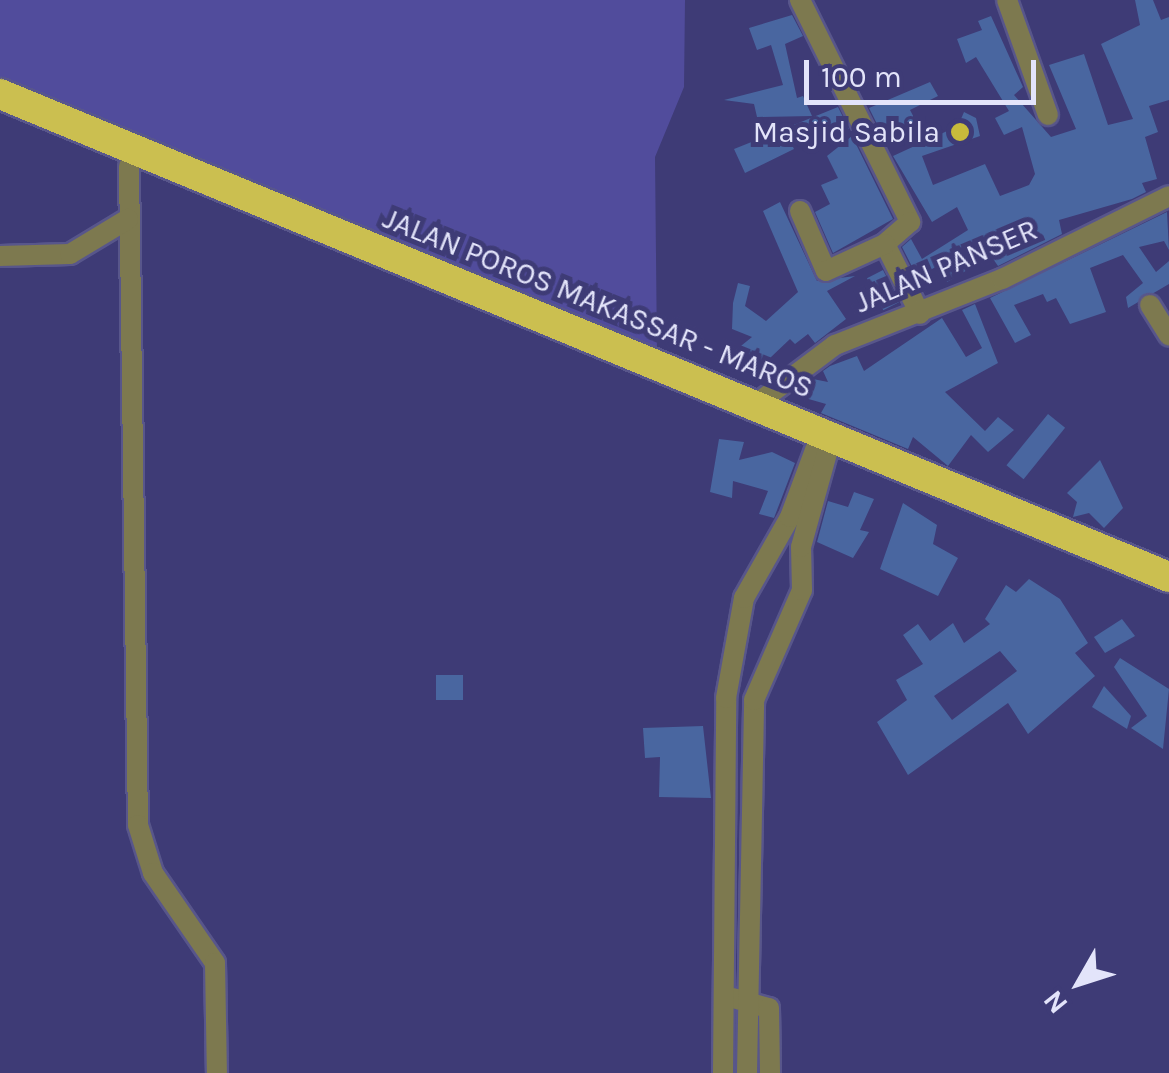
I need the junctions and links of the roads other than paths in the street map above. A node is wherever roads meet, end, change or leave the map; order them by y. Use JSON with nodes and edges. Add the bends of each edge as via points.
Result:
{"nodes":[{"id":1,"x":800,"y":0,"type":"edge"},
{"id":2,"x":1006,"y":0,"type":"edge"},
{"id":3,"x":0,"y":94,"type":"edge"},
{"id":4,"x":0,"y":112,"type":"edge"},
{"id":5,"x":1048,"y":115,"type":"dead end"},
{"id":6,"x":129,"y":166,"type":"junction"},
{"id":7,"x":1169,"y":196,"type":"edge"},
{"id":8,"x":230,"y":199,"type":"junction"},
{"id":9,"x":800,"y":211,"type":"dead end"},
{"id":10,"x":128,"y":220,"type":"junction"},
{"id":11,"x":885,"y":244,"type":"junction"},
{"id":12,"x":1,"y":258,"type":"edge"},
{"id":13,"x":1150,"y":305,"type":"dead end"},
{"id":14,"x":920,"y":314,"type":"junction"},
{"id":15,"x":1169,"y":335,"type":"edge"},
{"id":16,"x":755,"y":404,"type":"junction"},
{"id":17,"x":821,"y":452,"type":"junction"},
{"id":18,"x":1169,"y":577,"type":"edge"},
{"id":19,"x":1169,"y":592,"type":"edge"},
{"id":20,"x":735,"y":998,"type":"junction"},
{"id":21,"x":217,"y":1073,"type":"edge"},
{"id":22,"x":723,"y":1073,"type":"edge"},
{"id":23,"x":747,"y":1073,"type":"edge"},
{"id":24,"x":770,"y":1073,"type":"edge"}],
"edges":[{"from":1,"to":11,"type":"street","via":[[910,222]]},
{"from":2,"to":5,"type":"street"},
{"from":3,"to":8,"type":"highway","name":"JALAN POROS MAKASSAR - MAROS"},
{"from":4,"to":6,"type":"highway","name":"JALAN POROS MAKASSAR - MAROS"},
{"from":6,"to":8,"type":"highway","name":"JALAN POROS MAKASSAR - MAROS"},
{"from":6,"to":10,"type":"street"},
{"from":7,"to":14,"type":"street","name":"JALAN PANSER"},
{"from":8,"to":16,"type":"highway","name":"JALAN POROS MAKASSAR - MAROS"},
{"from":8,"to":17,"type":"highway","name":"JALAN POROS MAKASSAR - MAROS"},
{"from":9,"to":11,"type":"street","via":[[826,271]]},
{"from":10,"to":12,"type":"street","via":[[70,254]]},
{"from":10,"to":21,"type":"street","via":[[138,825],[154,873],[216,964]]},
{"from":11,"to":14,"type":"street"},
{"from":13,"to":15,"type":"street"},
{"from":14,"to":16,"type":"street","name":"JALAN PANSER","via":[[812,357]]},
{"from":16,"to":18,"type":"highway","name":"JALAN POROS MAKASSAR - MAROS"},
{"from":17,"to":19,"type":"highway","name":"JALAN POROS MAKASSAR - MAROS"},
{"from":17,"to":20,"type":"street","via":[[802,547],[802,590],[754,700]]},
{"from":17,"to":20,"type":"street","via":[[744,598],[726,698]]},
{"from":20,"to":22,"type":"street"},
{"from":20,"to":23,"type":"street"},
{"from":20,"to":24,"type":"street","via":[[770,1011]]}]}
